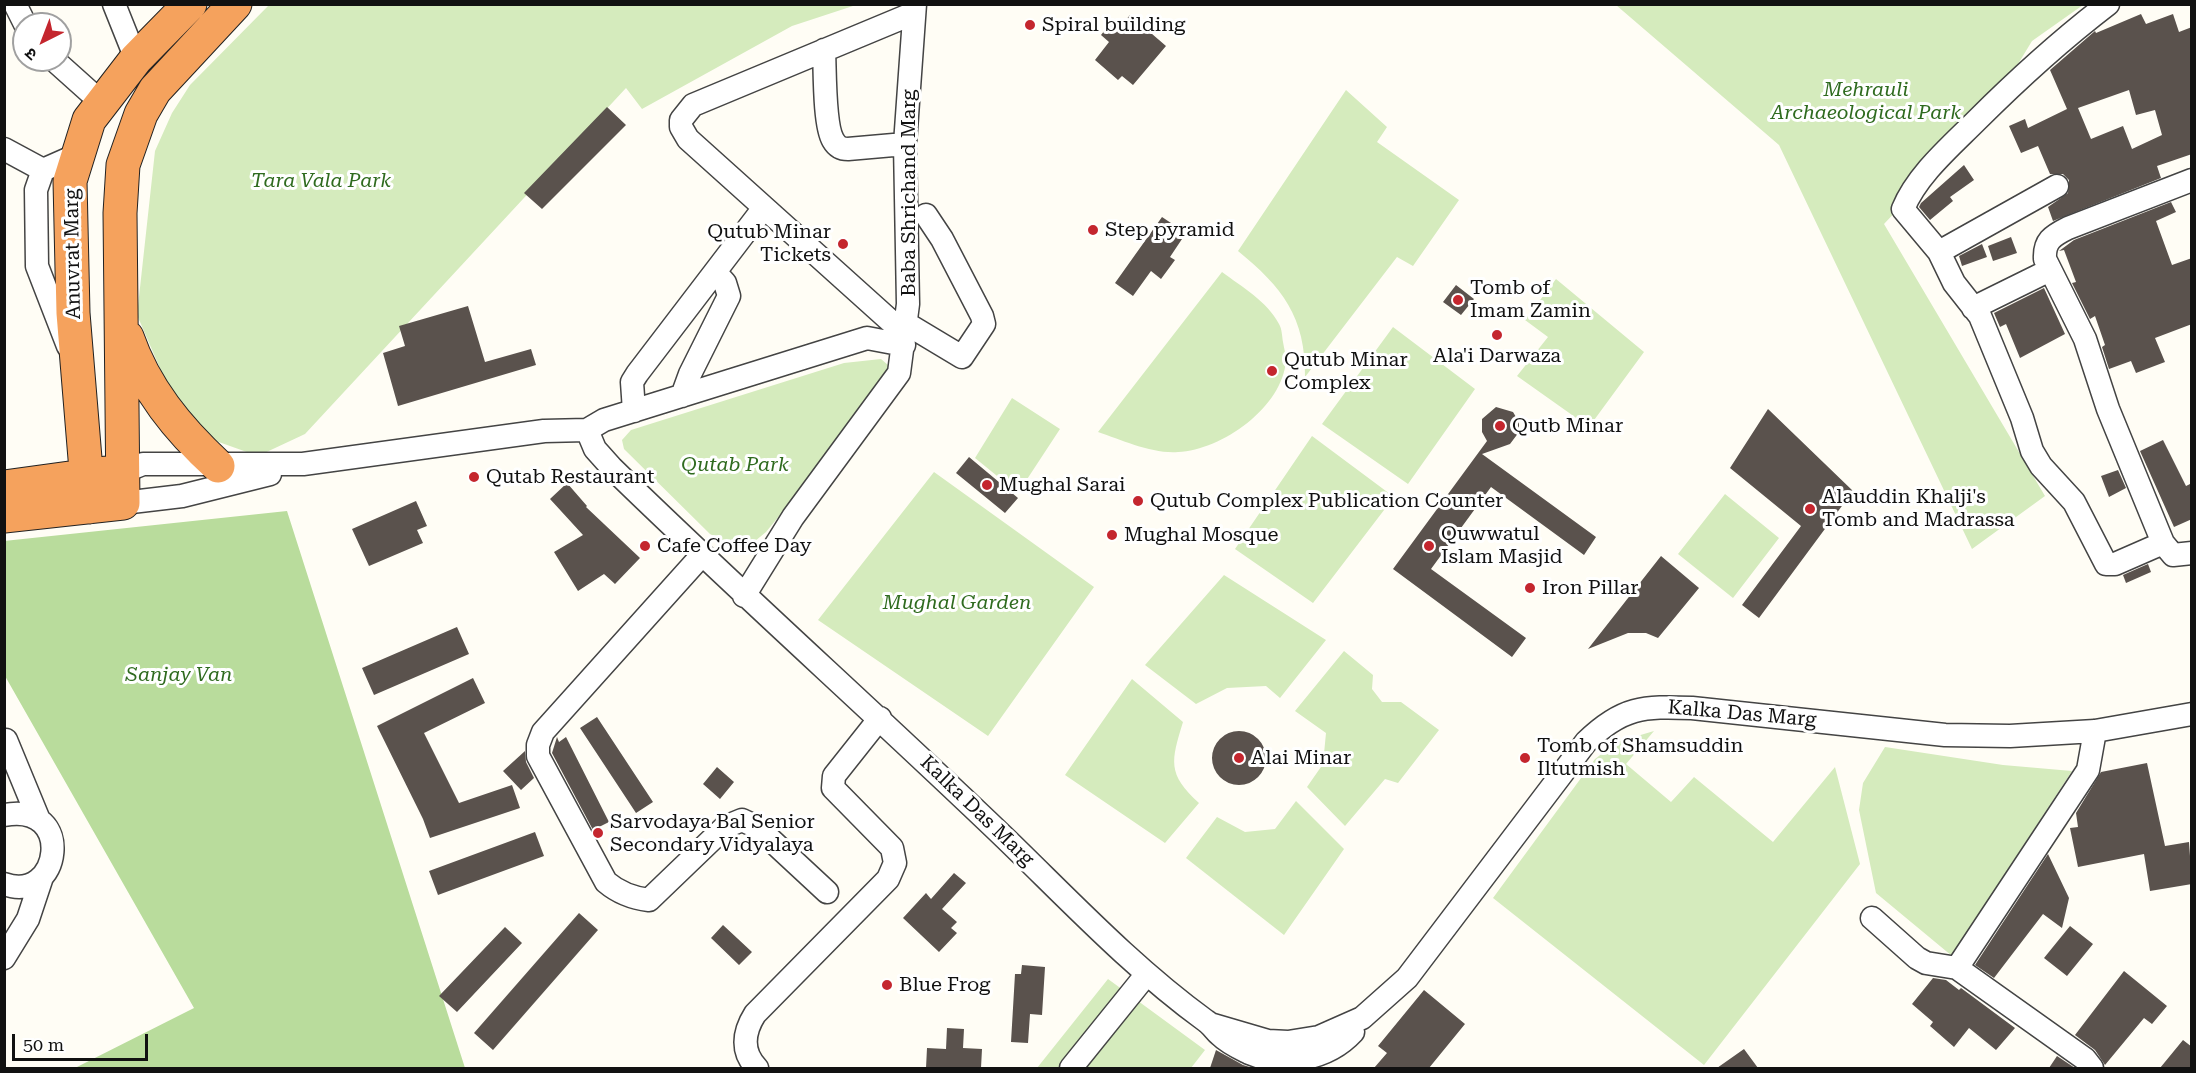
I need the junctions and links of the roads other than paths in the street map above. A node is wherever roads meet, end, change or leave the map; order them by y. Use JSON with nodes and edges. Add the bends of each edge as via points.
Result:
{"nodes":[{"id":1,"x":114,"y":4,"type":"edge"},
{"id":2,"x":190,"y":4,"type":"edge"},
{"id":3,"x":235,"y":4,"type":"edge"},
{"id":4,"x":2108,"y":4,"type":"edge"},
{"id":5,"x":915,"y":9,"type":"edge"},
{"id":6,"x":824,"y":50,"type":"junction"},
{"id":7,"x":136,"y":59,"type":"junction"},
{"id":8,"x":67,"y":72,"type":"edge"},
{"id":9,"x":102,"y":103,"type":"junction"},
{"id":10,"x":905,"y":144,"type":"junction"},
{"id":11,"x":4,"y":148,"type":"edge"},
{"id":12,"x":77,"y":155,"type":"junction"},
{"id":13,"x":43,"y":170,"type":"junction"},
{"id":14,"x":2192,"y":180,"type":"edge"},
{"id":15,"x":2057,"y":186,"type":"dead end"},
{"id":16,"x":763,"y":209,"type":"junction"},
{"id":17,"x":926,"y":216,"type":"dead end"},
{"id":18,"x":1939,"y":252,"type":"junction"},
{"id":19,"x":2050,"y":270,"type":"junction"},
{"id":20,"x":715,"y":272,"type":"junction"},
{"id":21,"x":1973,"y":308,"type":"junction"},
{"id":22,"x":121,"y":318,"type":"junction"},
{"id":23,"x":906,"y":334,"type":"junction"},
{"id":24,"x":76,"y":365,"type":"junction"},
{"id":25,"x":682,"y":396,"type":"junction"},
{"id":26,"x":634,"y":411,"type":"junction"},
{"id":27,"x":587,"y":430,"type":"junction"},
{"id":28,"x":303,"y":464,"type":"junction"},
{"id":29,"x":218,"y":466,"type":"junction"},
{"id":30,"x":86,"y":474,"type":"junction"},
{"id":31,"x":4,"y":487,"type":"edge"},
{"id":32,"x":123,"y":487,"type":"junction"},
{"id":33,"x":89,"y":507,"type":"junction"},
{"id":34,"x":4,"y":516,"type":"edge"},
{"id":35,"x":2163,"y":543,"type":"junction"},
{"id":36,"x":2192,"y":553,"type":"edge"},
{"id":37,"x":702,"y":555,"type":"junction"},
{"id":38,"x":744,"y":596,"type":"junction"},
{"id":39,"x":2192,"y":714,"type":"edge"},
{"id":40,"x":880,"y":718,"type":"junction"},
{"id":41,"x":2095,"y":731,"type":"junction"},
{"id":42,"x":5,"y":739,"type":"edge"},
{"id":43,"x":4,"y":814,"type":"edge"},
{"id":44,"x":39,"y":820,"type":"junction"},
{"id":45,"x":42,"y":877,"type":"junction"},
{"id":46,"x":4,"y":884,"type":"edge"},
{"id":47,"x":827,"y":892,"type":"dead end"},
{"id":48,"x":1872,"y":918,"type":"dead end"},
{"id":49,"x":4,"y":958,"type":"edge"},
{"id":50,"x":1957,"y":968,"type":"junction"},
{"id":51,"x":1146,"y":975,"type":"junction"},
{"id":52,"x":1362,"y":1018,"type":"junction"},
{"id":53,"x":1210,"y":1024,"type":"junction"},
{"id":54,"x":1305,"y":1064,"type":"edge"},
{"id":55,"x":757,"y":1068,"type":"edge"},
{"id":56,"x":1071,"y":1068,"type":"edge"},
{"id":57,"x":2092,"y":1068,"type":"edge"}],
"edges":[{"from":1,"to":7,"type":"street"},
{"from":2,"to":7,"type":"highway","name":"Anuvrat Marg"},
{"from":3,"to":22,"type":"highway","via":[[155,90],[130,138],[120,192]]},
{"from":4,"to":18,"type":"street","via":[[2016,81],[1910,192],[1903,209]]},
{"from":5,"to":6,"type":"street"},
{"from":5,"to":10,"type":"street","name":"Baba Shrichand Marg"},
{"from":6,"to":10,"type":"street","via":[[830,130],[835,144],[848,149]]},
{"from":6,"to":16,"type":"street","via":[[693,105],[681,120],[688,139]]},
{"from":7,"to":9,"type":"highway","name":"Anuvrat Marg"},
{"from":8,"to":9,"type":"street"},
{"from":9,"to":12,"type":"highway","name":"Anuvrat Marg","via":[[89,120]]},
{"from":10,"to":23,"type":"street","name":"Baba Shrichand Marg"},
{"from":11,"to":13,"type":"street"},
{"from":12,"to":13,"type":"street"},
{"from":12,"to":24,"type":"highway","name":"Anuvrat Marg","via":[[70,182]]},
{"from":13,"to":24,"type":"street","via":[[36,190],[37,266]]},
{"from":14,"to":19,"type":"street","via":[[2053,236],[2044,248]]},
{"from":15,"to":18,"type":"street"},
{"from":16,"to":20,"type":"street"},
{"from":16,"to":23,"type":"street"},
{"from":17,"to":23,"type":"street","via":[[947,247],[984,324],[962,357]]},
{"from":18,"to":21,"type":"street","via":[[1954,283]]},
{"from":19,"to":21,"type":"street"},
{"from":19,"to":35,"type":"street","via":[[2085,339],[2108,409]]},
{"from":20,"to":25,"type":"street","via":[[725,283],[729,296]]},
{"from":20,"to":26,"type":"street","via":[[632,382]]},
{"from":21,"to":35,"type":"street","via":[[2022,417],[2032,451],[2074,502],[2106,564],[2121,562]]},
{"from":22,"to":29,"type":"highway","via":[[148,385],[191,442]]},
{"from":22,"to":32,"type":"highway"},
{"from":23,"to":25,"type":"street","via":[[867,338]]},
{"from":23,"to":38,"type":"street","name":"Baba Shrichand Marg","via":[[899,373],[891,386],[805,499]]},
{"from":24,"to":30,"type":"highway","name":"Anuvrat Marg"},
{"from":25,"to":26,"type":"street"},
{"from":26,"to":27,"type":"street"},
{"from":27,"to":28,"type":"street","via":[[544,431]]},
{"from":27,"to":37,"type":"street","name":"Kalka Das Marg","via":[[612,468]]},
{"from":28,"to":29,"type":"street"},
{"from":28,"to":32,"type":"street","via":[[182,496]]},
{"from":29,"to":32,"type":"street","via":[[143,464]]},
{"from":30,"to":31,"type":"highway"},
{"from":30,"to":32,"type":"highway"},
{"from":30,"to":33,"type":"highway","name":"Anuvrat Marg"},
{"from":32,"to":33,"type":"highway"},
{"from":33,"to":34,"type":"highway"},
{"from":35,"to":36,"type":"street","via":[[2174,555]]},
{"from":37,"to":38,"type":"street","name":"Kalka Das Marg"},
{"from":37,"to":47,"type":"street","via":[[543,732],[538,756],[606,882],[633,898],[649,900],[725,827],[742,820],[757,827]]},
{"from":38,"to":40,"type":"street","name":"Kalka Das Marg"},
{"from":39,"to":41,"type":"street","name":"Kalka Das Marg"},
{"from":40,"to":51,"type":"street","name":"Kalka Das Marg"},
{"from":40,"to":55,"type":"street","via":[[834,776],[833,788],[892,848],[896,863],[888,879],[746,1028],[748,1059]]},
{"from":41,"to":50,"type":"street","via":[[2088,770]]},
{"from":41,"to":52,"type":"street","name":"Kalka Das Marg","via":[[1945,735],[1692,708],[1660,706],[1634,710],[1606,722],[1586,742],[1407,978]]},
{"from":42,"to":44,"type":"street"},
{"from":43,"to":44,"type":"street","via":[[28,814]]},
{"from":44,"to":45,"type":"street","via":[[52,837],[54,847],[49,868]]},
{"from":45,"to":46,"type":"street","via":[[21,886]]},
{"from":45,"to":49,"type":"street","via":[[27,919]]},
{"from":48,"to":50,"type":"street","via":[[1926,963]]},
{"from":50,"to":57,"type":"street","via":[[2085,1059]]},
{"from":51,"to":53,"type":"street","name":"Kalka Das Marg"},
{"from":51,"to":56,"type":"street"},
{"from":52,"to":53,"type":"street","name":"Kalka Das Marg","via":[[1319,1037],[1288,1042],[1268,1041]]},
{"from":52,"to":54,"type":"street","name":"Kalka Das Marg","via":[[1342,1043]]},
{"from":53,"to":54,"type":"street","name":"Kalka Das Marg","via":[[1228,1041],[1253,1054]]}]}
